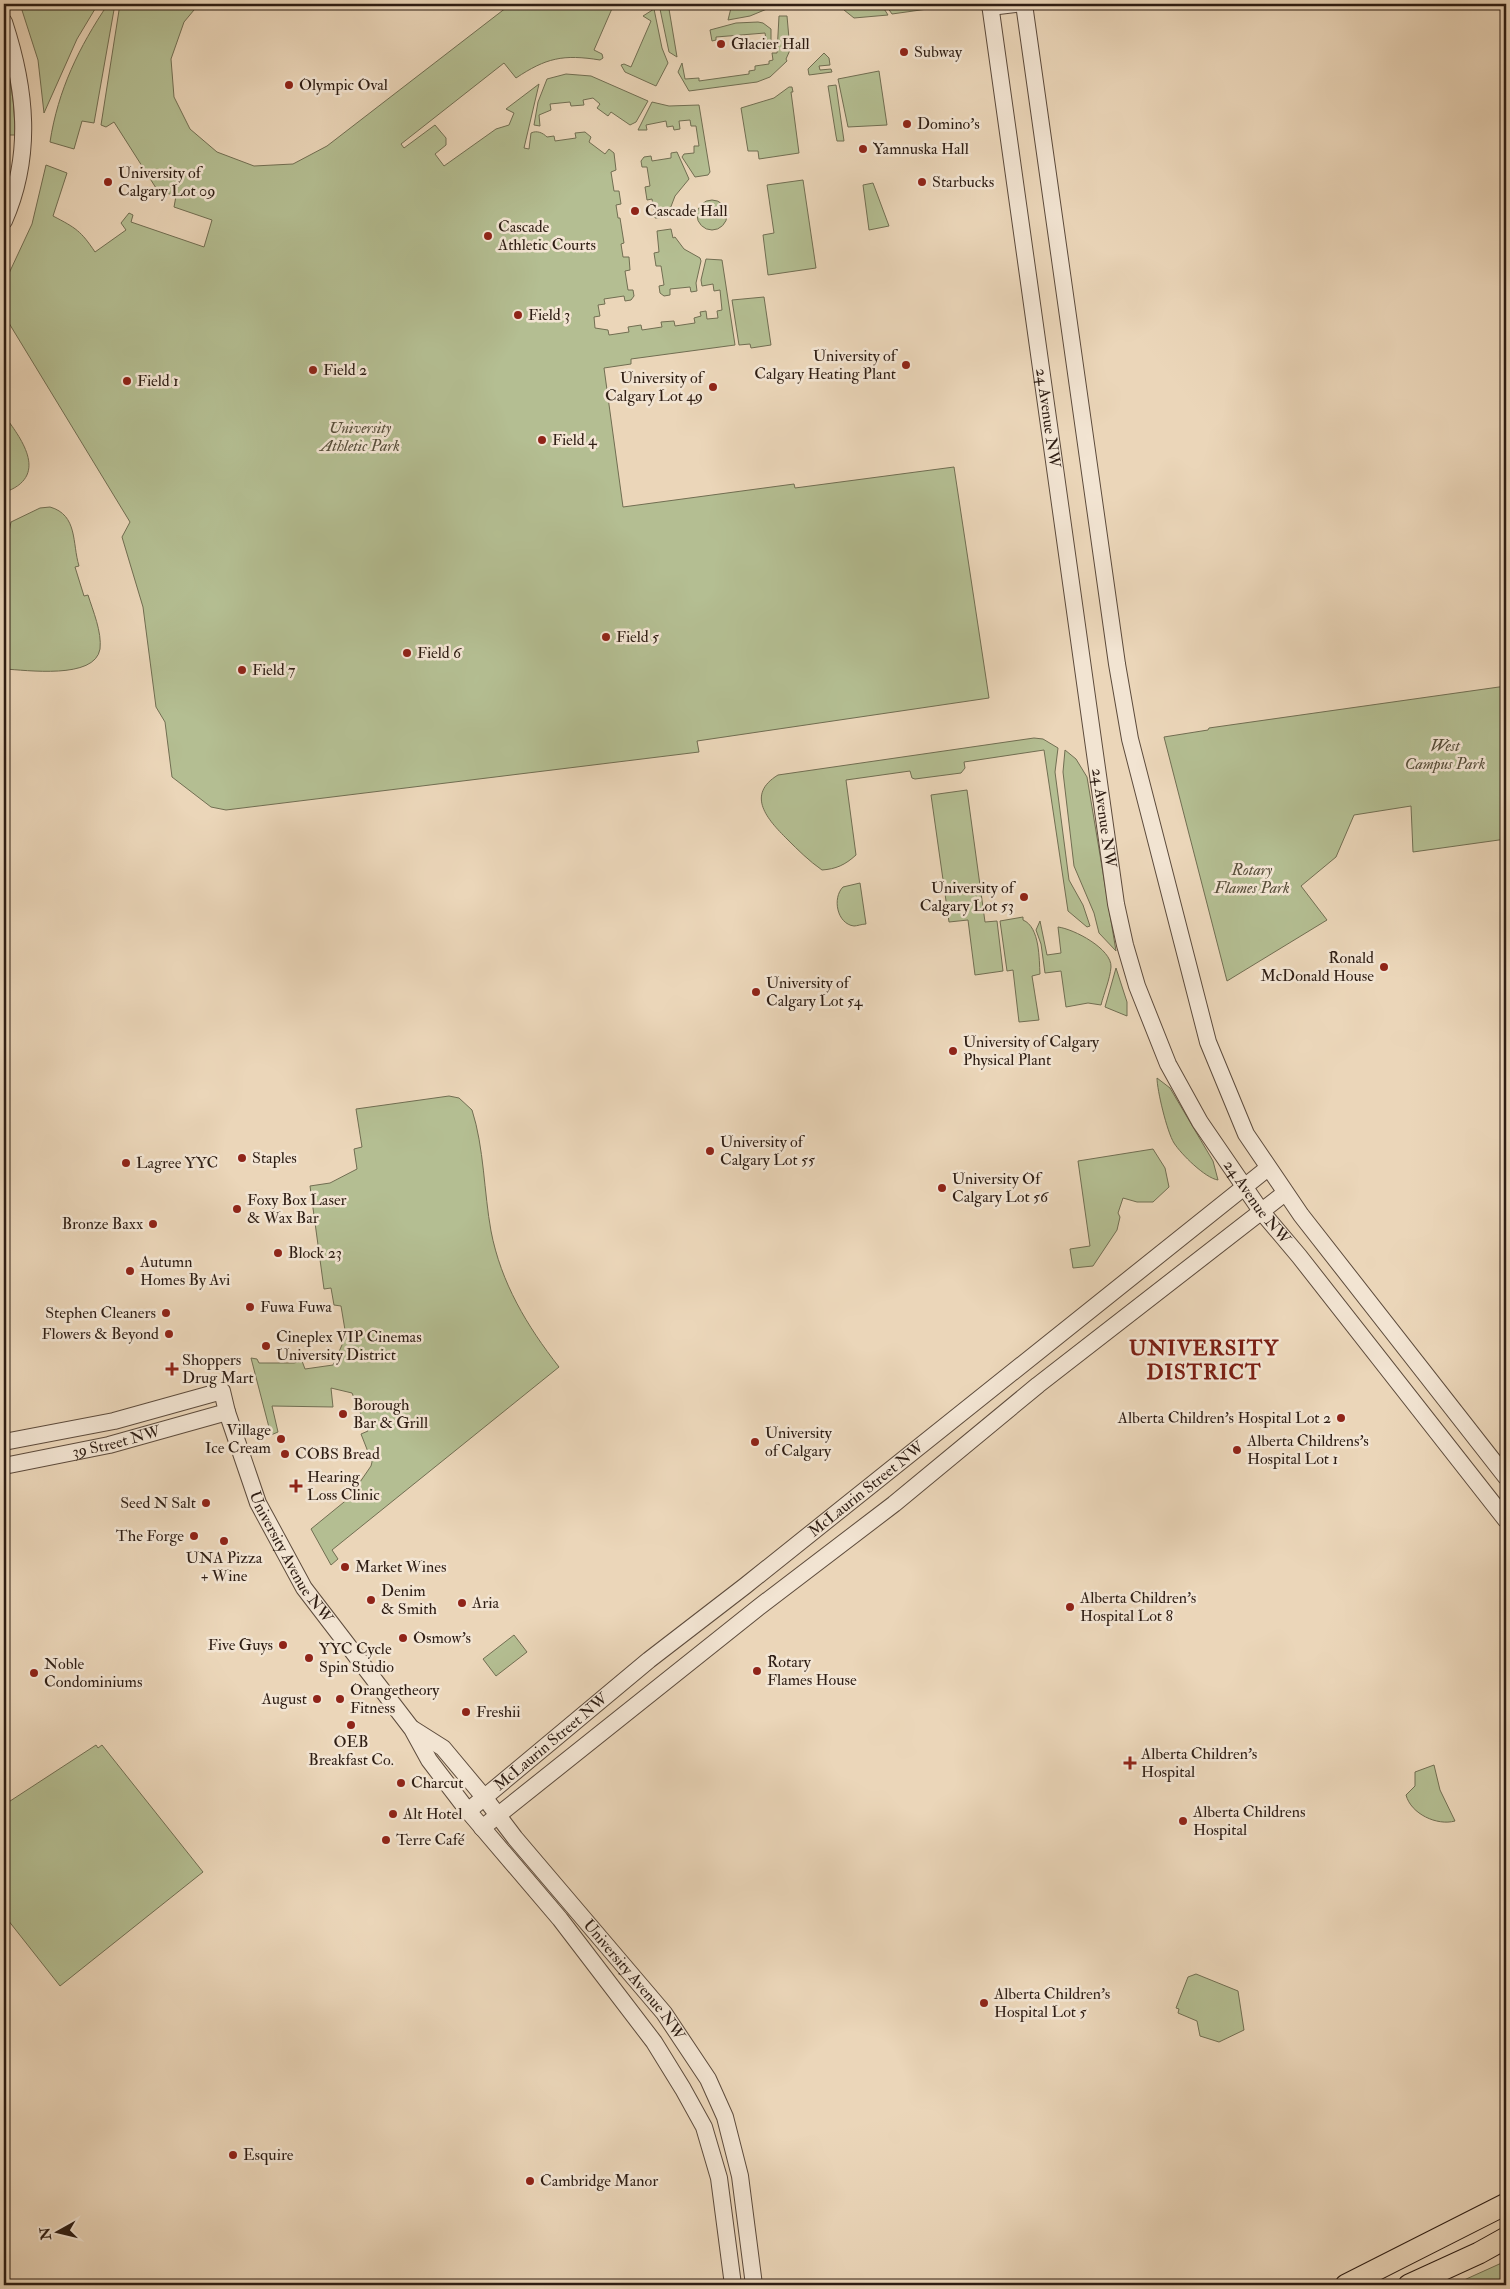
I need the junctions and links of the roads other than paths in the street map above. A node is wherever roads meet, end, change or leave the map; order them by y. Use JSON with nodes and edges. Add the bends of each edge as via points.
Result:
{"nodes":[{"id":1,"x":1015,"y":4,"type":"edge"},
{"id":2,"x":1024,"y":4,"type":"edge"},
{"id":3,"x":990,"y":6,"type":"edge"},
{"id":4,"x":4,"y":22,"type":"edge"},
{"id":5,"x":4,"y":221,"type":"edge"},
{"id":6,"x":1268,"y":1168,"type":"junction"},
{"id":7,"x":1245,"y":1187,"type":"junction"},
{"id":8,"x":1285,"y":1193,"type":"junction"},
{"id":9,"x":1261,"y":1211,"type":"junction"},
{"id":10,"x":222,"y":1391,"type":"joint"},
{"id":11,"x":227,"y":1412,"type":"junction"},
{"id":12,"x":4,"y":1442,"type":"edge"},
{"id":13,"x":4,"y":1466,"type":"edge"},
{"id":14,"x":1506,"y":1477,"type":"edge"},
{"id":15,"x":1506,"y":1520,"type":"edge"},
{"id":16,"x":412,"y":1729,"type":"junction"},
{"id":17,"x":484,"y":1797,"type":"junction"},
{"id":18,"x":468,"y":1811,"type":"junction"},
{"id":19,"x":498,"y":1816,"type":"junction"},
{"id":20,"x":482,"y":1828,"type":"junction"},
{"id":21,"x":1506,"y":2204,"type":"edge"},
{"id":22,"x":1506,"y":2238,"type":"edge"},
{"id":23,"x":728,"y":2240,"type":"junction"},
{"id":24,"x":723,"y":2285,"type":"edge"},
{"id":25,"x":734,"y":2285,"type":"edge"},
{"id":26,"x":754,"y":2285,"type":"edge"},
{"id":27,"x":1346,"y":2285,"type":"edge"},
{"id":28,"x":1409,"y":2285,"type":"edge"}],
"edges":[{"from":1,"to":3,"type":"street"},
{"from":2,"to":6,"type":"street","name":"24 Avenue NW","via":[[1130,738],[1208,1042],[1246,1134]]},
{"from":3,"to":7,"type":"street","name":"24 Avenue NW","via":[[1124,945],[1136,986],[1168,1064],[1200,1122]]},
{"from":4,"to":5,"type":"street","via":[[18,72],[25,126],[18,181]]},
{"from":6,"to":7,"type":"street","name":"McLaurin Street NW"},
{"from":6,"to":8,"type":"street","name":"24 Avenue NW"},
{"from":7,"to":9,"type":"street","name":"24 Avenue NW"},
{"from":7,"to":17,"type":"street","name":"McLaurin Street NW","via":[[649,1660]]},
{"from":8,"to":9,"type":"street","name":"McLaurin Street NW"},
{"from":8,"to":14,"type":"street","name":"24 Avenue NW"},
{"from":9,"to":15,"type":"street","name":"24 Avenue NW"},
{"from":9,"to":19,"type":"street","name":"McLaurin Street NW","via":[[1038,1384],[894,1504]]},
{"from":10,"to":11,"type":"street","name":"University Avenue NW"},
{"from":10,"to":12,"type":"street","name":"39 Street NW","via":[[114,1421]]},
{"from":11,"to":13,"type":"street","name":"39 Street NW","via":[[109,1445]]},
{"from":11,"to":16,"type":"street","name":"University Avenue NW","via":[[258,1503],[304,1588]]},
{"from":16,"to":17,"type":"street","name":"University Avenue NW","via":[[443,1748]]},
{"from":16,"to":18,"type":"street","name":"University Avenue NW","via":[[429,1760]]},
{"from":17,"to":18,"type":"street","name":"McLaurin Street NW"},
{"from":17,"to":19,"type":"street","name":"University Avenue NW"},
{"from":18,"to":20,"type":"street","name":"University Avenue NW"},
{"from":19,"to":20,"type":"street","name":"McLaurin Street NW"},
{"from":19,"to":26,"type":"street","name":"University Avenue NW","via":[[664,2013],[708,2079],[725,2117],[740,2176]]},
{"from":20,"to":23,"type":"street","name":"University Avenue NW","via":[[565,1927],[654,2042],[683,2089],[704,2127],[719,2178]]},
{"from":21,"to":27,"type":"main road"},
{"from":22,"to":28,"type":"main road"},
{"from":23,"to":24,"type":"street"},
{"from":23,"to":25,"type":"street","name":"University Avenue NW"}]}
